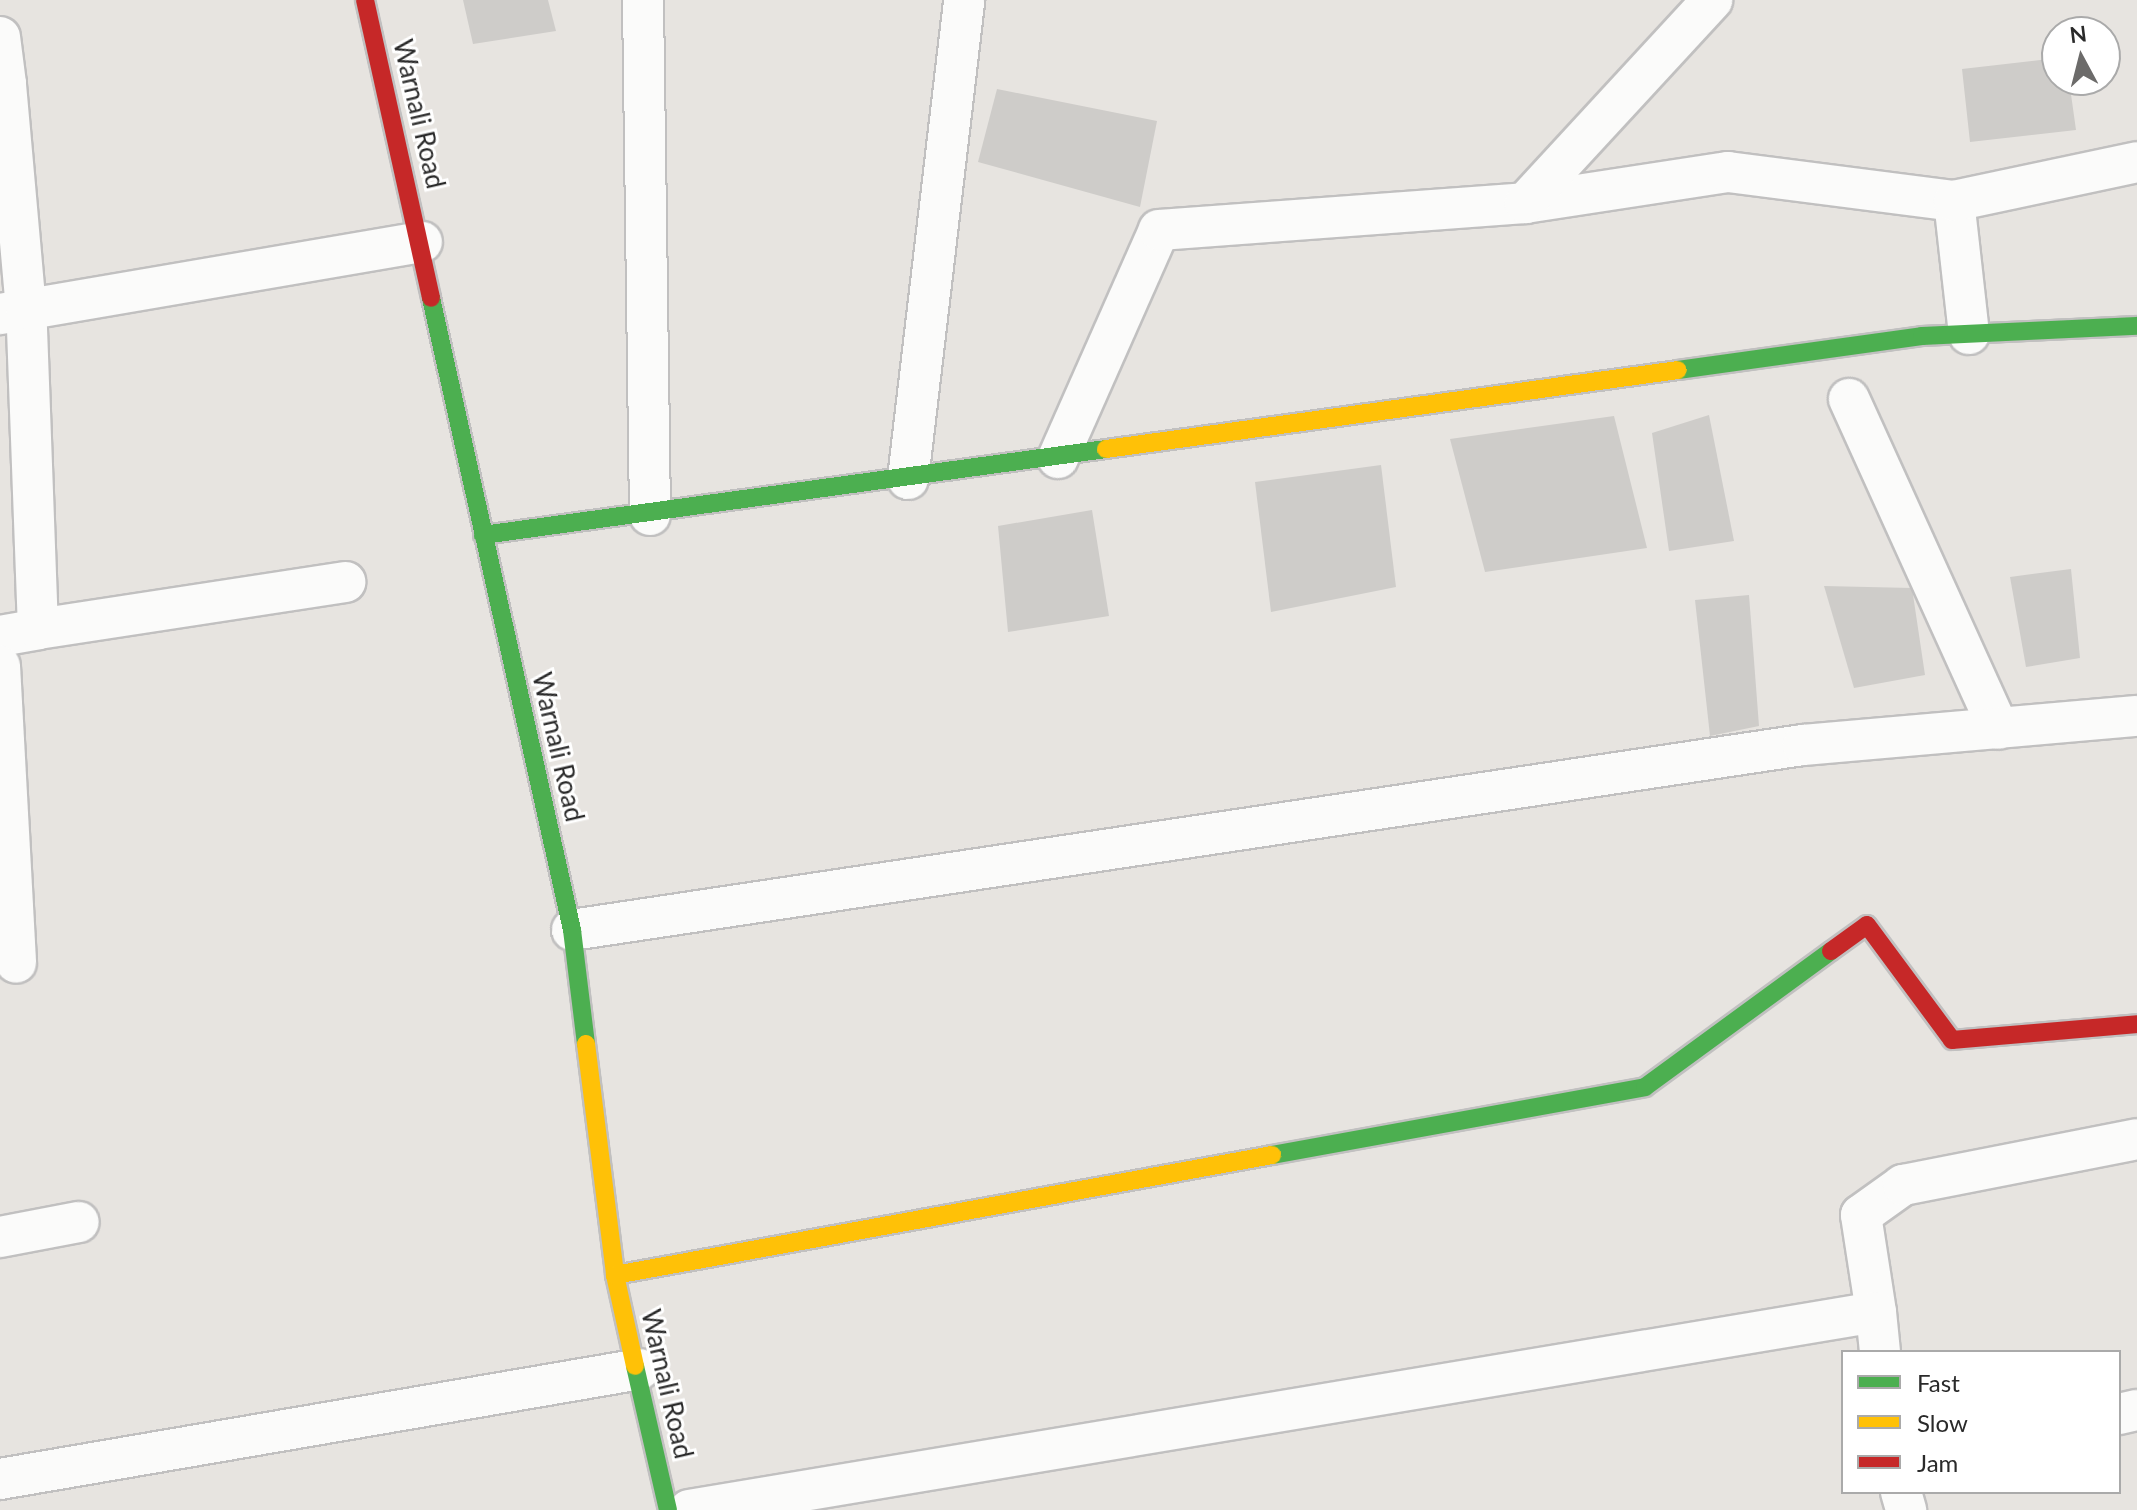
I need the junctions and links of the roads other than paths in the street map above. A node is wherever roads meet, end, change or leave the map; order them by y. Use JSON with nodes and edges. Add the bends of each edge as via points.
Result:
{"nodes":[{"id":1,"x":365,"y":0,"type":"edge"},
{"id":2,"x":643,"y":0,"type":"edge"},
{"id":3,"x":964,"y":0,"type":"edge"},
{"id":4,"x":1712,"y":0,"type":"edge"},
{"id":5,"x":0,"y":37,"type":"edge"},
{"id":6,"x":3,"y":85,"type":"edge"},
{"id":7,"x":2137,"y":162,"type":"edge"},
{"id":8,"x":1954,"y":201,"type":"junction"},
{"id":9,"x":1525,"y":203,"type":"junction"},
{"id":10,"x":422,"y":242,"type":"junction"},
{"id":11,"x":13,"y":312,"type":"edge"},
{"id":12,"x":2137,"y":326,"type":"edge"},
{"id":13,"x":1969,"y":334,"type":"junction"},
{"id":14,"x":1849,"y":399,"type":"dead end"},
{"id":15,"x":1058,"y":458,"type":"junction"},
{"id":16,"x":908,"y":479,"type":"junction"},
{"id":17,"x":650,"y":515,"type":"junction"},
{"id":18,"x":483,"y":535,"type":"junction"},
{"id":19,"x":345,"y":582,"type":"dead end"},
{"id":20,"x":19,"y":632,"type":"edge"},
{"id":21,"x":0,"y":666,"type":"edge"},
{"id":22,"x":2137,"y":716,"type":"edge"},
{"id":23,"x":1999,"y":729,"type":"junction"},
{"id":24,"x":572,"y":930,"type":"junction"},
{"id":25,"x":16,"y":963,"type":"dead end"},
{"id":26,"x":2137,"y":1024,"type":"edge"},
{"id":27,"x":2137,"y":1139,"type":"edge"},
{"id":28,"x":79,"y":1222,"type":"dead end"},
{"id":29,"x":0,"y":1237,"type":"edge"},
{"id":30,"x":615,"y":1275,"type":"junction"},
{"id":31,"x":1876,"y":1312,"type":"junction"},
{"id":32,"x":1880,"y":1350,"type":"edge"},
{"id":33,"x":640,"y":1369,"type":"junction"},
{"id":34,"x":0,"y":1479,"type":"edge"},
{"id":35,"x":668,"y":1510,"type":"edge"},
{"id":36,"x":689,"y":1510,"type":"edge"}],
"edges":[{"from":1,"to":10,"type":"street","name":"Warnali Road"},
{"from":2,"to":17,"type":"street"},
{"from":3,"to":16,"type":"street"},
{"from":4,"to":9,"type":"street"},
{"from":5,"to":6,"type":"street"},
{"from":6,"to":11,"type":"street"},
{"from":7,"to":8,"type":"street"},
{"from":8,"to":9,"type":"street","via":[[1728,172]]},
{"from":8,"to":13,"type":"street"},
{"from":9,"to":15,"type":"street","via":[[1159,230]]},
{"from":10,"to":11,"type":"street"},
{"from":10,"to":18,"type":"street","name":"Warnali Road"},
{"from":11,"to":20,"type":"street"},
{"from":12,"to":13,"type":"street"},
{"from":13,"to":15,"type":"street","via":[[1922,336]]},
{"from":14,"to":23,"type":"street"},
{"from":15,"to":16,"type":"street"},
{"from":16,"to":17,"type":"street"},
{"from":17,"to":18,"type":"street"},
{"from":18,"to":24,"type":"street","name":"Warnali Road"},
{"from":19,"to":20,"type":"street"},
{"from":21,"to":25,"type":"street"},
{"from":22,"to":23,"type":"street"},
{"from":23,"to":24,"type":"street","via":[[1803,745]]},
{"from":24,"to":30,"type":"street","name":"Warnali Road"},
{"from":26,"to":30,"type":"street","via":[[1952,1040],[1867,925],[1645,1087]]},
{"from":27,"to":31,"type":"street","via":[[1903,1185],[1861,1215]]},
{"from":28,"to":29,"type":"street"},
{"from":30,"to":33,"type":"street","name":"Warnali Road"},
{"from":31,"to":32,"type":"street"},
{"from":31,"to":36,"type":"street"},
{"from":33,"to":34,"type":"street"},
{"from":33,"to":35,"type":"street","name":"Warnali Road"}]}
